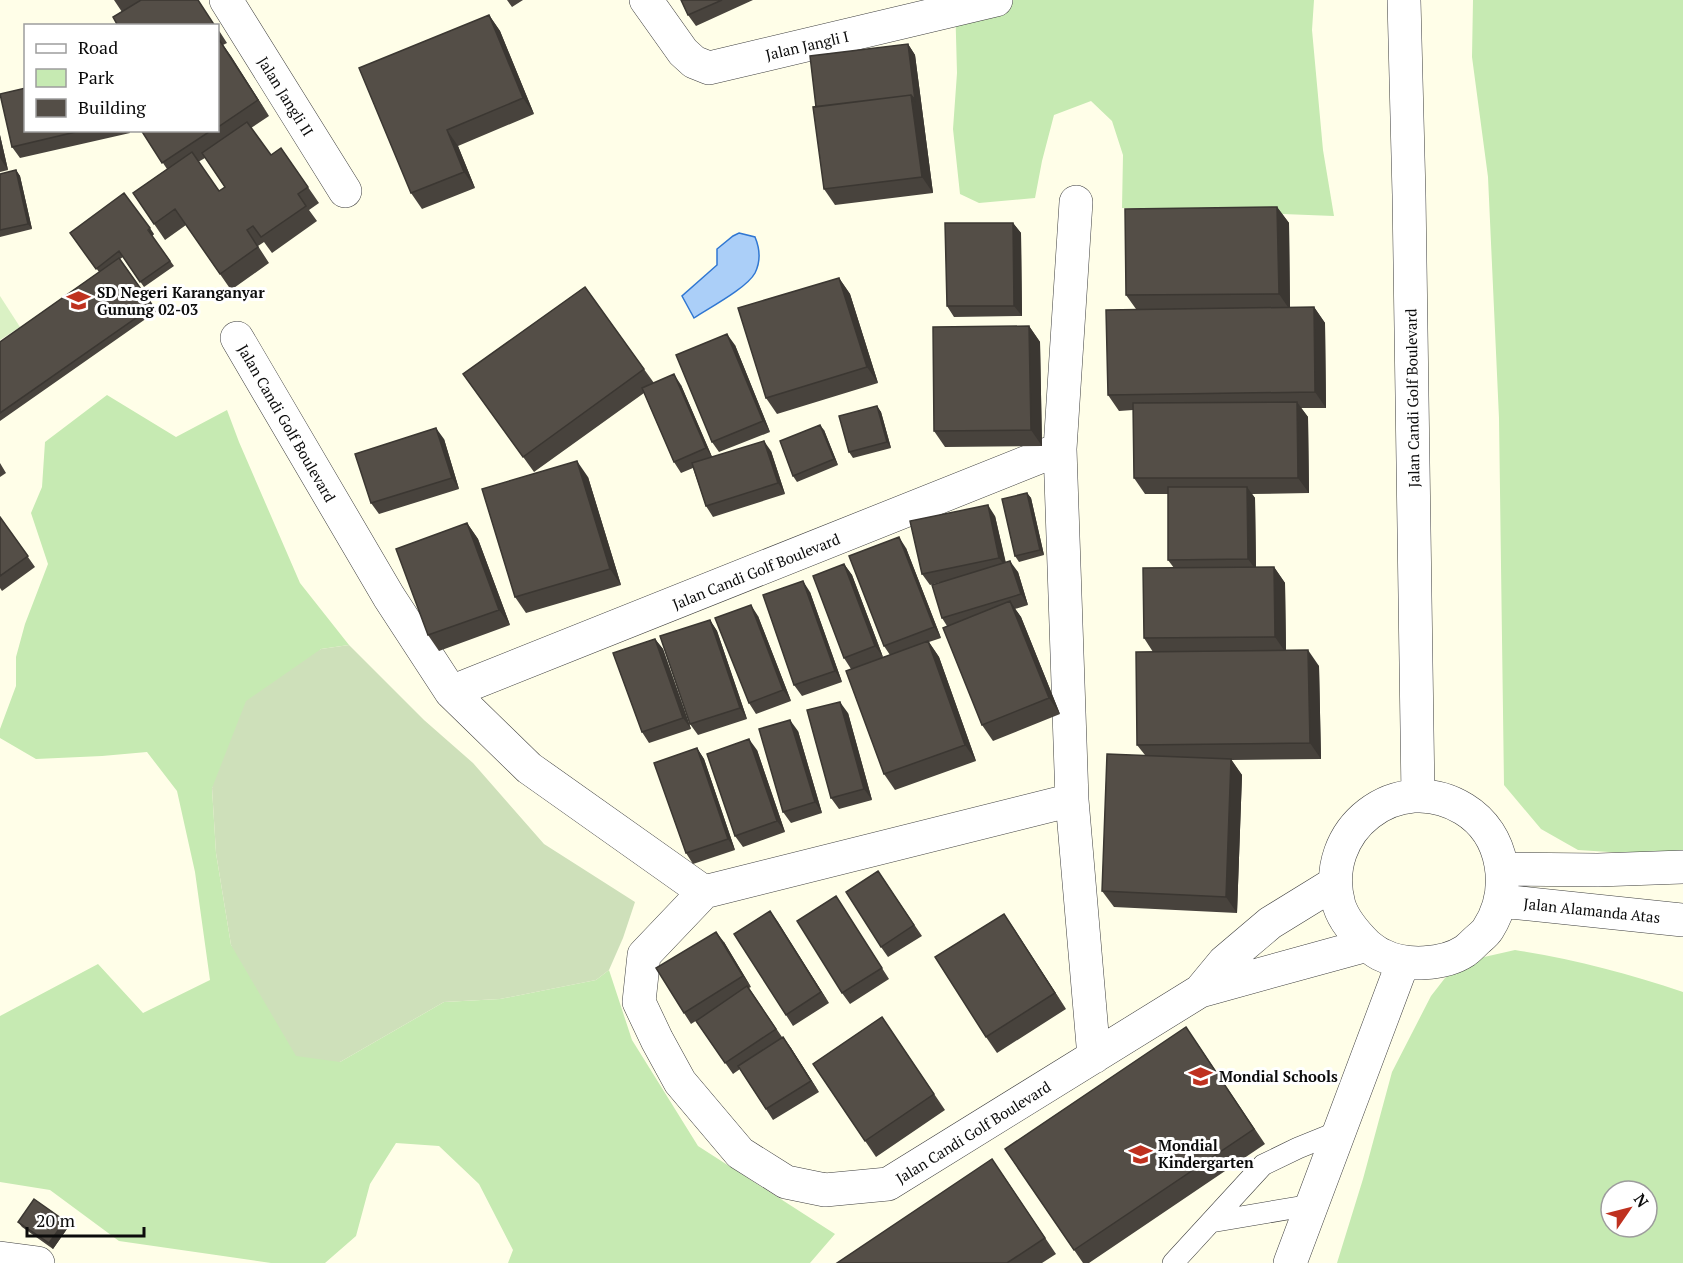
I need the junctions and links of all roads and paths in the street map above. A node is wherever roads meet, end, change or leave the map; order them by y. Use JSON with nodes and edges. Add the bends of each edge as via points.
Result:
{"nodes":[{"id":1,"x":226,"y":0,"type":"edge"},
{"id":2,"x":646,"y":0,"type":"edge"},
{"id":3,"x":996,"y":0,"type":"edge"},
{"id":4,"x":1404,"y":0,"type":"edge"},
{"id":5,"x":345,"y":191,"type":"dead end"},
{"id":6,"x":1076,"y":202,"type":"dead end"},
{"id":7,"x":237,"y":338,"type":"dead end"},
{"id":8,"x":1060,"y":449,"type":"junction"},
{"id":9,"x":451,"y":692,"type":"junction"},
{"id":10,"x":1418,"y":796,"type":"junction"},
{"id":11,"x":1072,"y":800,"type":"junction"},
{"id":12,"x":1683,"y":867,"type":"edge"},
{"id":13,"x":1335,"y":883,"type":"junction"},
{"id":14,"x":1502,"y":885,"type":"junction"},
{"id":15,"x":704,"y":891,"type":"junction"},
{"id":16,"x":1683,"y":920,"type":"edge"},
{"id":17,"x":1367,"y":945,"type":"junction"},
{"id":18,"x":1403,"y":962,"type":"junction"},
{"id":19,"x":1200,"y":991,"type":"junction"},
{"id":20,"x":1094,"y":1057,"type":"junction"},
{"id":21,"x":1340,"y":1131,"type":"junction"},
{"id":22,"x":1311,"y":1205,"type":"junction"},
{"id":23,"x":1211,"y":1222,"type":"junction"},
{"id":24,"x":0,"y":1258,"type":"edge"},
{"id":25,"x":38,"y":1263,"type":"edge"},
{"id":26,"x":1173,"y":1263,"type":"edge"},
{"id":27,"x":1290,"y":1263,"type":"edge"}],
"edges":[{"from":1,"to":5,"type":"street","name":"Jalan Jangli II"},
{"from":2,"to":3,"type":"street","name":"Jalan Jangli I","via":[[682,52],[709,68]]},
{"from":4,"to":10,"type":"street","name":"Jalan Candi Golf Boulevard"},
{"from":6,"to":8,"type":"street"},
{"from":7,"to":9,"type":"street","name":"Jalan Candi Golf Boulevard","via":[[388,597]]},
{"from":8,"to":9,"type":"street","name":"Jalan Candi Golf Boulevard"},
{"from":8,"to":11,"type":"street"},
{"from":9,"to":15,"type":"street","name":"Jalan Candi Golf Boulevard","via":[[529,768]]},
{"from":10,"to":13,"type":"street","via":[[1392,800],[1368,813],[1350,832],[1338,856]]},
{"from":10,"to":14,"type":"street","via":[[1443,799],[1465,809],[1483,825],[1496,846]]},
{"from":11,"to":15,"type":"street"},
{"from":11,"to":20,"type":"street"},
{"from":12,"to":14,"type":"street","via":[[1598,870]]},
{"from":13,"to":17,"type":"street","via":[[1339,906],[1350,928]]},
{"from":13,"to":19,"type":"street","name":"Jalan Candi Golf Boulevard","via":[[1270,923],[1224,962]]},
{"from":14,"to":16,"type":"street","name":"Jalan Alamanda Atas"},
{"from":14,"to":18,"type":"street","via":[[1488,930],[1464,952],[1434,963]]},
{"from":15,"to":20,"type":"street","name":"Jalan Candi Golf Boulevard","via":[[644,955],[639,1002],[680,1082],[740,1153],[786,1182],[825,1190],[888,1184]]},
{"from":17,"to":18,"type":"street","via":[[1383,956]]},
{"from":17,"to":19,"type":"street","name":"Jalan Candi Golf Boulevard"},
{"from":18,"to":21,"type":"street"},
{"from":19,"to":20,"type":"street","name":"Jalan Candi Golf Boulevard"},
{"from":21,"to":22,"type":"street"},
{"from":21,"to":23,"type":"lane","via":[[1263,1165]]},
{"from":22,"to":23,"type":"lane"},
{"from":22,"to":27,"type":"street"},
{"from":23,"to":26,"type":"lane"},
{"from":24,"to":25,"type":"street"}]}
